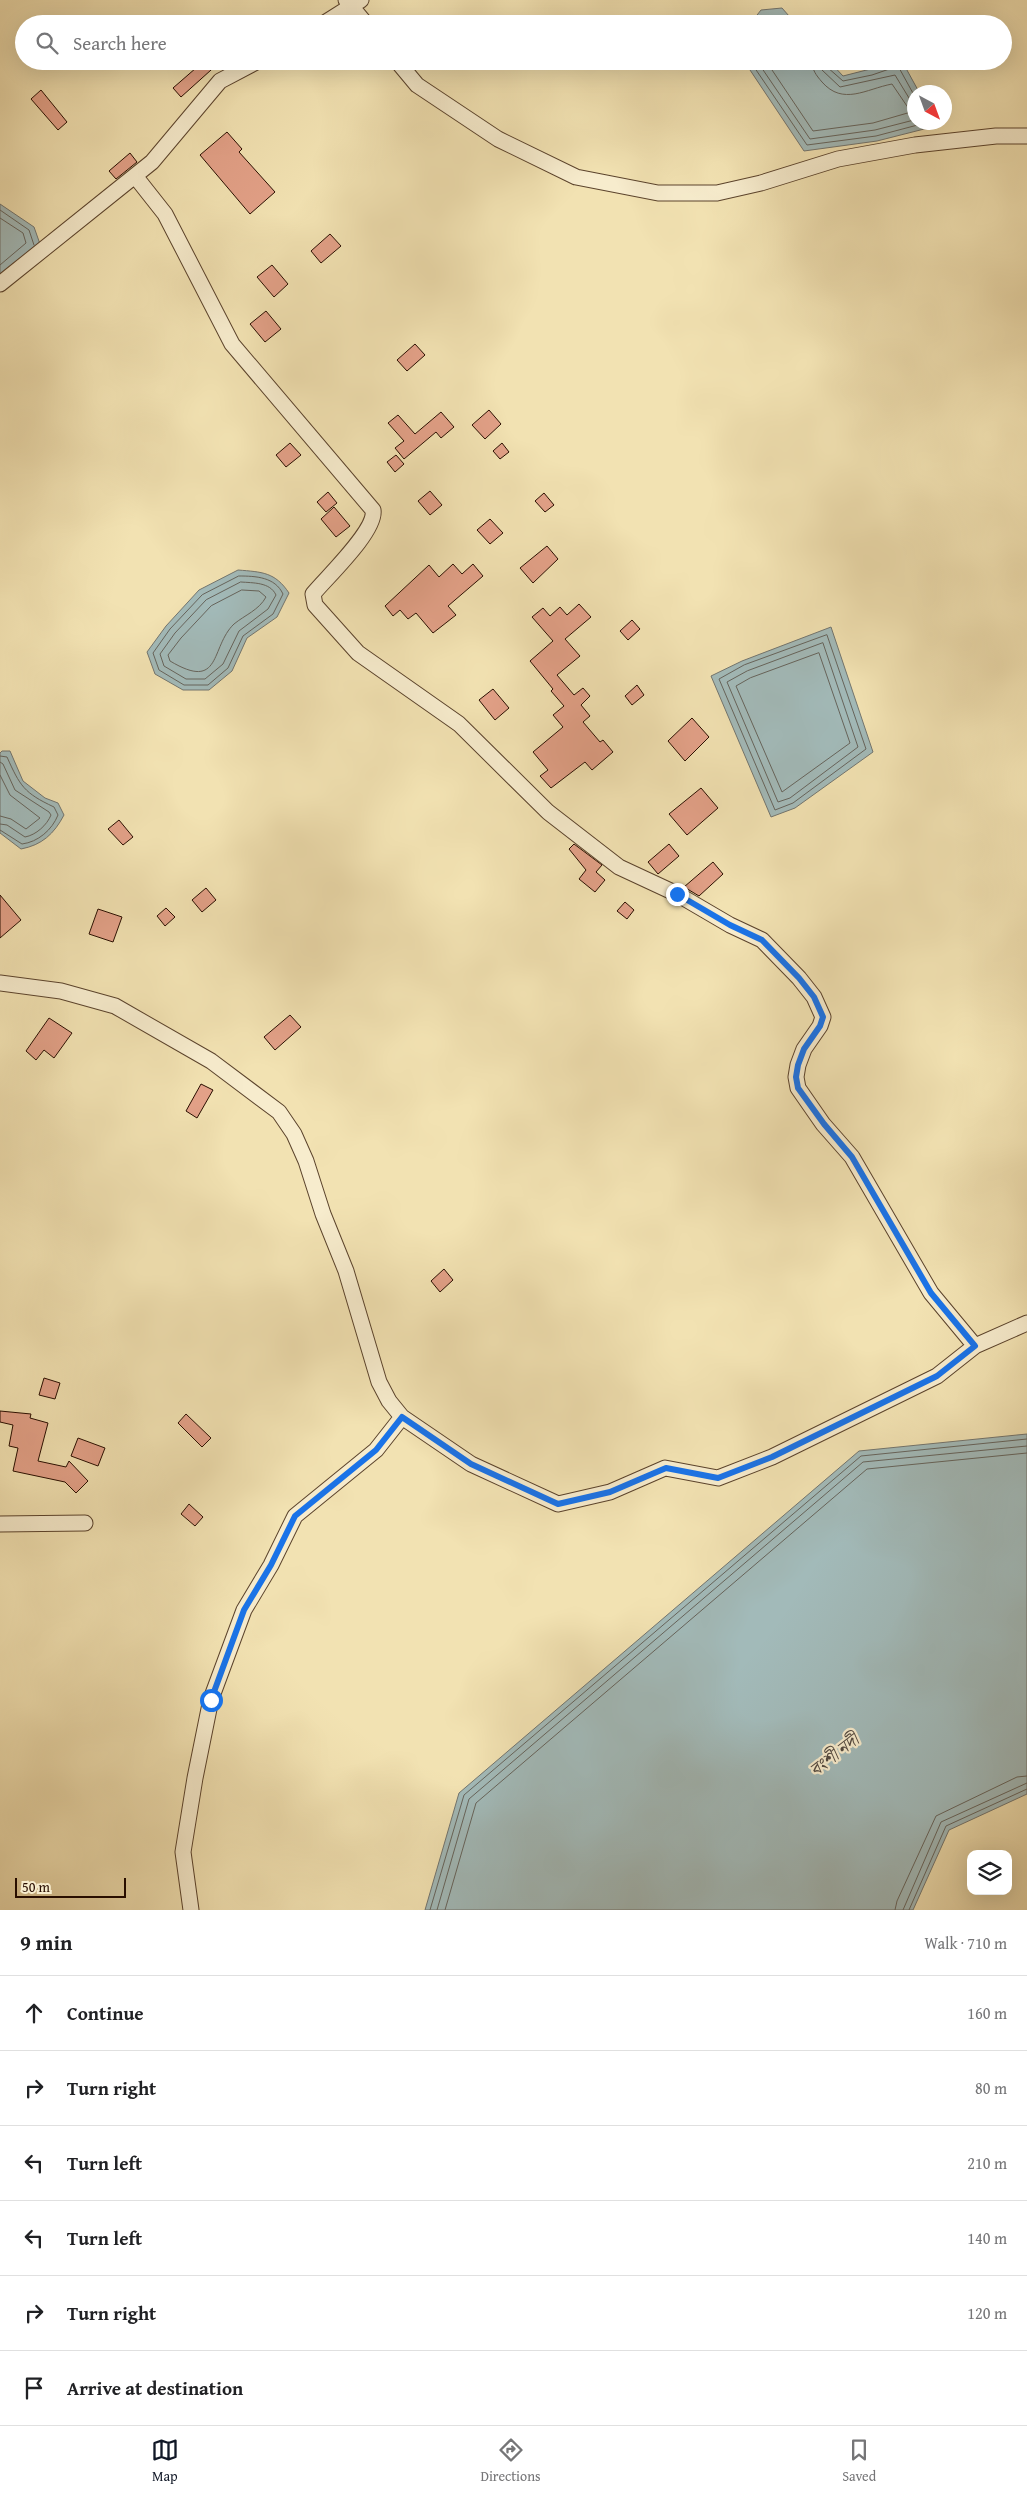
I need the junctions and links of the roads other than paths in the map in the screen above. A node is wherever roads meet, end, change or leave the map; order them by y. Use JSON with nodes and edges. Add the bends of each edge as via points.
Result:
{"nodes":[{"id":1,"x":353,"y":2,"type":"edge"},
{"id":2,"x":335,"y":15,"type":"edge"},
{"id":3,"x":361,"y":15,"type":"edge"},
{"id":4,"x":241,"y":70,"type":"edge"},
{"id":5,"x":404,"y":70,"type":"edge"},
{"id":6,"x":1027,"y":136,"type":"edge"},
{"id":7,"x":135,"y":176,"type":"junction"},
{"id":8,"x":0,"y":284,"type":"edge"},
{"id":9,"x":0,"y":983,"type":"edge"},
{"id":10,"x":1027,"y":1323,"type":"edge"},
{"id":11,"x":975,"y":1346,"type":"junction"},
{"id":12,"x":402,"y":1417,"type":"junction"},
{"id":13,"x":85,"y":1523,"type":"dead end"},
{"id":14,"x":0,"y":1524,"type":"edge"},
{"id":15,"x":191,"y":1910,"type":"edge"}],
"edges":[{"from":1,"to":2,"type":"street"},
{"from":1,"to":3,"type":"street"},
{"from":4,"to":7,"type":"street","via":[[220,81],[152,162]]},
{"from":5,"to":6,"type":"street","via":[[417,85],[498,139],[576,177],[658,193],[717,193],[838,159],[915,145]]},
{"from":7,"to":8,"type":"street"},
{"from":7,"to":11,"type":"street","via":[[164,214],[232,344],[372,510],[374,517],[367,531],[313,594],[315,605],[358,653],[459,724],[564,825],[619,867],[762,940],[799,978],[814,997],[823,1017],[798,1065],[798,1088],[852,1157],[931,1293]]},
{"from":9,"to":12,"type":"street","via":[[61,991],[115,1006],[211,1061],[279,1112],[294,1134],[306,1161],[346,1271],[379,1382]]},
{"from":10,"to":11,"type":"street"},
{"from":11,"to":12,"type":"street","via":[[937,1376],[772,1457],[718,1478],[666,1468],[610,1492],[558,1504],[471,1464]]},
{"from":12,"to":15,"type":"street","via":[[376,1450],[295,1516],[244,1610],[211,1700],[194,1778],[183,1852]]},
{"from":13,"to":14,"type":"street"}]}
